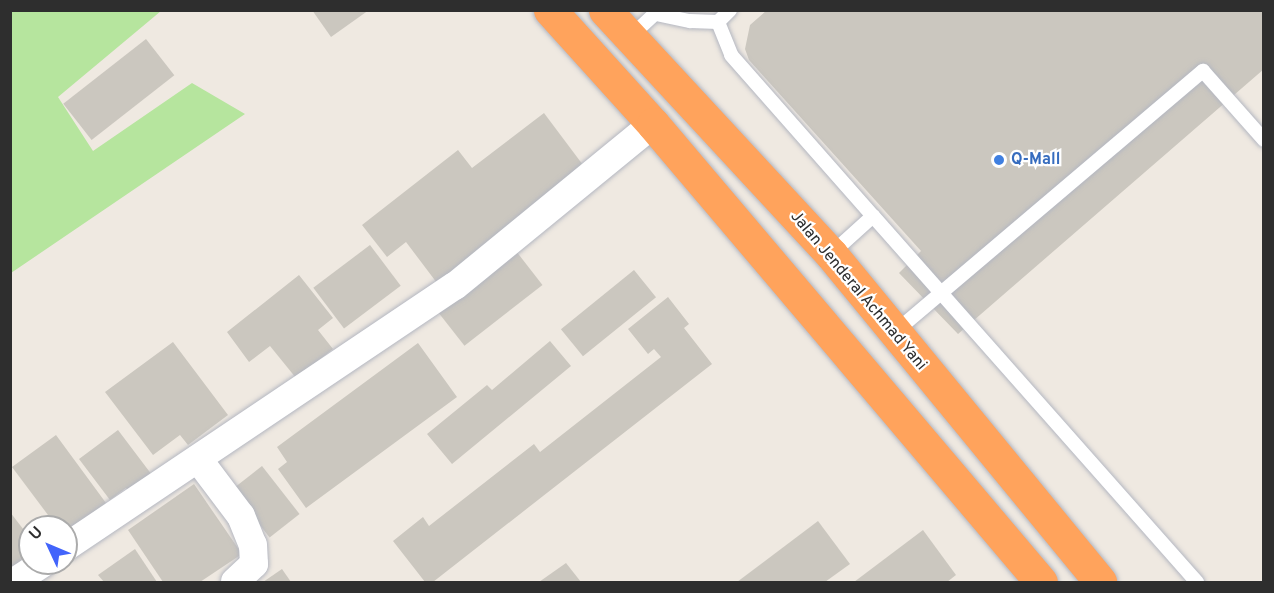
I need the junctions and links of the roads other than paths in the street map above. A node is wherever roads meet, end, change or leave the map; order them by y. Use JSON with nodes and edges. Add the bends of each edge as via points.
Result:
{"nodes":[{"id":1,"x":550,"y":10,"type":"edge"},
{"id":2,"x":605,"y":10,"type":"edge"},
{"id":3,"x":730,"y":10,"type":"edge"},
{"id":4,"x":658,"y":12,"type":"edge"},
{"id":5,"x":718,"y":22,"type":"junction"},
{"id":6,"x":630,"y":37,"type":"junction"},
{"id":7,"x":653,"y":124,"type":"junction"},
{"id":8,"x":1263,"y":140,"type":"edge"},
{"id":9,"x":873,"y":216,"type":"junction"},
{"id":10,"x":831,"y":254,"type":"junction"},
{"id":11,"x":942,"y":291,"type":"junction"},
{"id":12,"x":894,"y":332,"type":"junction"},
{"id":13,"x":198,"y":459,"type":"junction"},
{"id":14,"x":78,"y":539,"type":"edge"},
{"id":15,"x":1032,"y":580,"type":"edge"},
{"id":16,"x":235,"y":582,"type":"edge"},
{"id":17,"x":1100,"y":582,"type":"edge"},
{"id":18,"x":1197,"y":582,"type":"edge"}],
"edges":[{"from":1,"to":7,"type":"highway"},
{"from":2,"to":6,"type":"highway","name":"Jalan Jenderal Achmad Yani"},
{"from":3,"to":5,"type":"lane"},
{"from":4,"to":5,"type":"lane","via":[[690,21]]},
{"from":4,"to":6,"type":"lane"},
{"from":5,"to":9,"type":"lane","via":[[731,55]]},
{"from":6,"to":10,"type":"highway","name":"Jalan Jenderal Achmad Yani"},
{"from":7,"to":13,"type":"street","via":[[455,286]]},
{"from":7,"to":15,"type":"highway"},
{"from":8,"to":11,"type":"lane","via":[[1203,71]]},
{"from":9,"to":10,"type":"lane"},
{"from":9,"to":11,"type":"lane"},
{"from":10,"to":12,"type":"highway","name":"Jalan Jenderal Achmad Yani"},
{"from":11,"to":12,"type":"lane"},
{"from":11,"to":18,"type":"lane"},
{"from":12,"to":17,"type":"highway","name":"Jalan Jenderal Achmad Yani"},
{"from":13,"to":14,"type":"street"},
{"from":13,"to":16,"type":"street","via":[[241,516],[253,544],[254,564]]}]}
